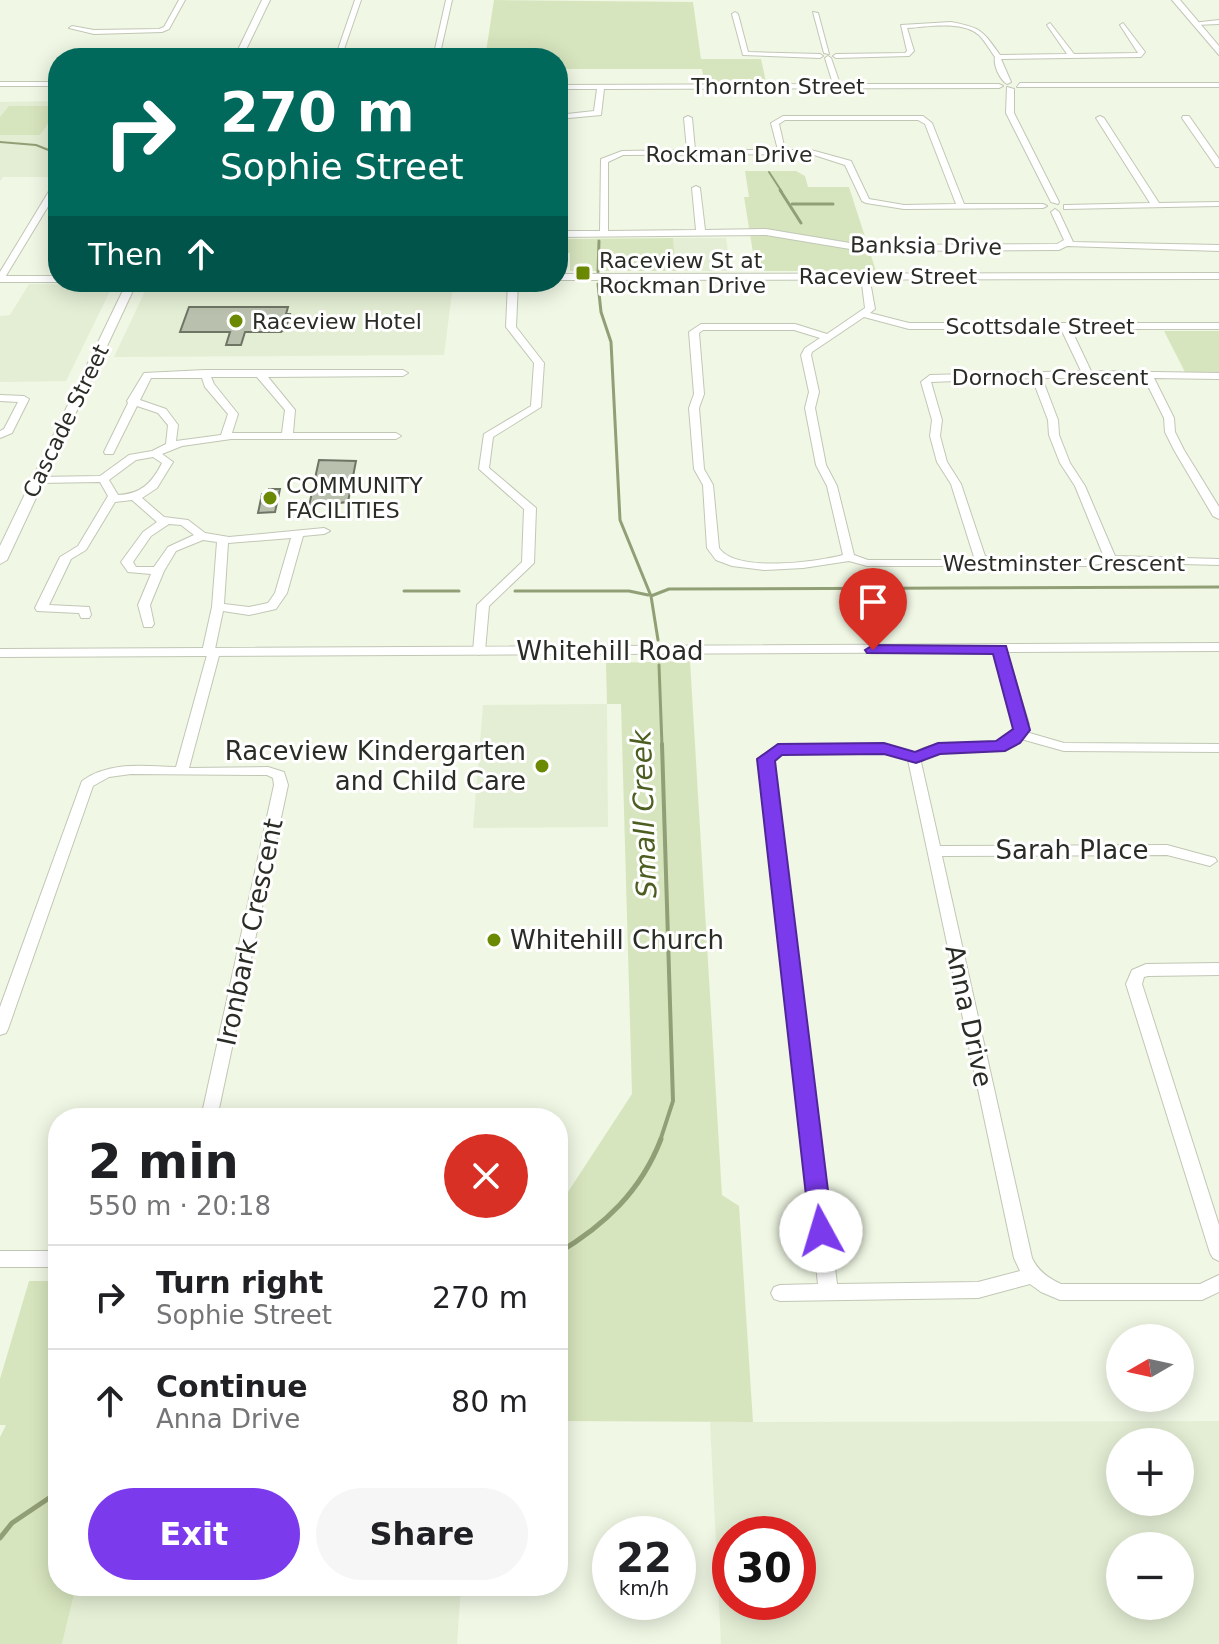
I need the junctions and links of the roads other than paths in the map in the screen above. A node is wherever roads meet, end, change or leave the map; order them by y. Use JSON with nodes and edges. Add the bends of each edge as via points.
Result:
{"nodes":[{"id":1,"x":182,"y":0,"type":"edge"},
{"id":2,"x":266,"y":0,"type":"edge"},
{"id":3,"x":358,"y":0,"type":"edge"},
{"id":4,"x":449,"y":0,"type":"edge"},
{"id":5,"x":1176,"y":0,"type":"edge"},
{"id":6,"x":815,"y":13,"type":"dead end"},
{"id":7,"x":735,"y":14,"type":"dead end"},
{"id":8,"x":1113,"y":22,"type":"dead end"},
{"id":9,"x":1219,"y":22,"type":"edge"},
{"id":10,"x":1041,"y":23,"type":"dead end"},
{"id":11,"x":1195,"y":23,"type":"junction"},
{"id":12,"x":60,"y":29,"type":"dead end"},
{"id":13,"x":243,"y":48,"type":"edge"},
{"id":14,"x":341,"y":48,"type":"edge"},
{"id":15,"x":438,"y":48,"type":"edge"},
{"id":16,"x":1219,"y":52,"type":"edge"},
{"id":17,"x":1071,"y":55,"type":"junction"},
{"id":18,"x":828,"y":56,"type":"junction"},
{"id":19,"x":998,"y":57,"type":"junction"},
{"id":20,"x":0,"y":84,"type":"edge"},
{"id":21,"x":48,"y":84,"type":"edge"},
{"id":22,"x":1219,"y":85,"type":"edge"},
{"id":23,"x":837,"y":86,"type":"junction"},
{"id":24,"x":1009,"y":86,"type":"junction"},
{"id":25,"x":568,"y":87,"type":"edge"},
{"id":26,"x":601,"y":87,"type":"junction"},
{"id":27,"x":568,"y":116,"type":"edge"},
{"id":28,"x":688,"y":118,"type":"dead end"},
{"id":29,"x":1100,"y":118,"type":"dead end"},
{"id":30,"x":1186,"y":118,"type":"dead end"},
{"id":31,"x":691,"y":152,"type":"junction"},
{"id":32,"x":782,"y":152,"type":"junction"},
{"id":33,"x":1219,"y":165,"type":"edge"},
{"id":34,"x":696,"y":188,"type":"dead end"},
{"id":35,"x":48,"y":200,"type":"edge"},
{"id":36,"x":1219,"y":204,"type":"edge"},
{"id":37,"x":1156,"y":205,"type":"junction"},
{"id":38,"x":961,"y":207,"type":"junction"},
{"id":39,"x":1055,"y":207,"type":"junction"},
{"id":40,"x":604,"y":233,"type":"junction"},
{"id":41,"x":701,"y":233,"type":"junction"},
{"id":42,"x":568,"y":234,"type":"edge"},
{"id":43,"x":1069,"y":244,"type":"junction"},
{"id":44,"x":1219,"y":248,"type":"edge"},
{"id":45,"x":865,"y":276,"type":"junction"},
{"id":46,"x":568,"y":277,"type":"edge"},
{"id":47,"x":1218,"y":278,"type":"edge"},
{"id":48,"x":0,"y":279,"type":"edge"},
{"id":49,"x":48,"y":279,"type":"edge"},
{"id":50,"x":127,"y":292,"type":"edge"},
{"id":51,"x":513,"y":292,"type":"edge"},
{"id":52,"x":862,"y":314,"type":"junction"},
{"id":53,"x":1219,"y":326,"type":"edge"},
{"id":54,"x":1066,"y":329,"type":"junction"},
{"id":55,"x":828,"y":337,"type":"junction"},
{"id":56,"x":205,"y":373,"type":"junction"},
{"id":57,"x":259,"y":373,"type":"junction"},
{"id":58,"x":403,"y":373,"type":"dead end"},
{"id":59,"x":1087,"y":374,"type":"junction"},
{"id":60,"x":1036,"y":376,"type":"junction"},
{"id":61,"x":1148,"y":376,"type":"junction"},
{"id":62,"x":1219,"y":376,"type":"edge"},
{"id":63,"x":0,"y":398,"type":"edge"},
{"id":64,"x":132,"y":401,"type":"junction"},
{"id":65,"x":0,"y":435,"type":"edge"},
{"id":66,"x":287,"y":436,"type":"junction"},
{"id":67,"x":396,"y":436,"type":"dead end"},
{"id":68,"x":225,"y":438,"type":"junction"},
{"id":69,"x":170,"y":443,"type":"junction"},
{"id":70,"x":109,"y":452,"type":"dead end"},
{"id":71,"x":155,"y":454,"type":"junction"},
{"id":72,"x":103,"y":479,"type":"junction"},
{"id":73,"x":38,"y":480,"type":"junction"},
{"id":74,"x":113,"y":496,"type":"junction"},
{"id":75,"x":136,"y":498,"type":"junction"},
{"id":76,"x":1219,"y":516,"type":"edge"},
{"id":77,"x":167,"y":520,"type":"junction"},
{"id":78,"x":324,"y":531,"type":"dead end"},
{"id":79,"x":298,"y":534,"type":"junction"},
{"id":80,"x":202,"y":536,"type":"junction"},
{"id":81,"x":223,"y":539,"type":"junction"},
{"id":82,"x":849,"y":557,"type":"junction"},
{"id":83,"x":980,"y":559,"type":"junction"},
{"id":84,"x":1111,"y":559,"type":"junction"},
{"id":85,"x":0,"y":560,"type":"edge"},
{"id":86,"x":1219,"y":560,"type":"edge"},
{"id":87,"x":158,"y":571,"type":"junction"},
{"id":88,"x":218,"y":607,"type":"junction"},
{"id":89,"x":85,"y":615,"type":"dead end"},
{"id":90,"x":148,"y":624,"type":"dead end"},
{"id":91,"x":1219,"y":647,"type":"edge"},
{"id":92,"x":1000,"y":650,"type":"junction"},
{"id":93,"x":479,"y":651,"type":"junction"},
{"id":94,"x":211,"y":652,"type":"junction"},
{"id":95,"x":0,"y":653,"type":"edge"},
{"id":96,"x":1019,"y":734,"type":"junction"},
{"id":97,"x":1219,"y":748,"type":"edge"},
{"id":98,"x":916,"y":758,"type":"junction"},
{"id":99,"x":181,"y":772,"type":"junction"},
{"id":100,"x":933,"y":851,"type":"junction"},
{"id":101,"x":1210,"y":861,"type":"dead end"},
{"id":102,"x":1219,"y":969,"type":"edge"},
{"id":103,"x":0,"y":1027,"type":"edge"},
{"id":104,"x":211,"y":1108,"type":"edge"},
{"id":105,"x":1219,"y":1253,"type":"edge"},
{"id":106,"x":0,"y":1259,"type":"edge"},
{"id":107,"x":48,"y":1259,"type":"edge"},
{"id":108,"x":1032,"y":1276,"type":"junction"},
{"id":109,"x":1219,"y":1283,"type":"edge"},
{"id":110,"x":828,"y":1289,"type":"junction"},
{"id":111,"x":780,"y":1293,"type":"dead end"}],
"edges":[{"from":1,"to":12,"type":"street","via":[[160,31]]},
{"from":2,"to":13,"type":"main road"},
{"from":3,"to":14,"type":"street"},
{"from":4,"to":15,"type":"street"},
{"from":5,"to":11,"type":"main road"},
{"from":6,"to":18,"type":"street"},
{"from":7,"to":18,"type":"street","via":[[745,54]]},
{"from":8,"to":17,"type":"street","via":[[1125,24],[1141,55]]},
{"from":9,"to":11,"type":"street"},
{"from":10,"to":17,"type":"street","via":[[1053,24]]},
{"from":11,"to":16,"type":"main road"},
{"from":17,"to":19,"type":"street"},
{"from":18,"to":19,"type":"street","via":[[907,55],[911,51],[903,26],[951,24],[978,30]]},
{"from":18,"to":23,"type":"street"},
{"from":19,"to":24,"type":"street"},
{"from":20,"to":21,"type":"street"},
{"from":22,"to":24,"type":"street","name":"Thornton Street"},
{"from":23,"to":24,"type":"street","name":"Thornton Street"},
{"from":23,"to":26,"type":"street","name":"Thornton Street"},
{"from":24,"to":39,"type":"street","via":[[1010,113]]},
{"from":25,"to":26,"type":"street","name":"Thornton Street"},
{"from":26,"to":27,"type":"street","via":[[598,113]]},
{"from":28,"to":31,"type":"street"},
{"from":29,"to":37,"type":"street"},
{"from":30,"to":33,"type":"street"},
{"from":31,"to":32,"type":"street","name":"Rockman Drive"},
{"from":31,"to":40,"type":"street","name":"Rockman Drive","via":[[622,153],[604,161]]},
{"from":32,"to":38,"type":"street","name":"Rockman Drive","via":[[833,156],[848,163],[866,201]]},
{"from":32,"to":38,"type":"street","via":[[775,123],[783,118],[920,118],[928,123]]},
{"from":34,"to":41,"type":"street"},
{"from":35,"to":48,"type":"street"},
{"from":36,"to":37,"type":"street"},
{"from":37,"to":39,"type":"street"},
{"from":38,"to":39,"type":"street","name":"Rockman Drive"},
{"from":39,"to":43,"type":"street"},
{"from":40,"to":41,"type":"street","name":"Banksia Drive"},
{"from":40,"to":42,"type":"street"},
{"from":41,"to":43,"type":"street","name":"Banksia Drive","via":[[766,232],[862,248]]},
{"from":43,"to":44,"type":"street","name":"Banksia Drive"},
{"from":45,"to":46,"type":"street","name":"Raceview Street"},
{"from":45,"to":47,"type":"street","name":"Raceview Street"},
{"from":45,"to":52,"type":"street","via":[[872,304]]},
{"from":48,"to":49,"type":"street"},
{"from":50,"to":73,"type":"street","name":"Cascade Street"},
{"from":51,"to":93,"type":"street","via":[[511,327],[539,363],[536,407],[488,436],[484,469],[530,508],[528,563],[483,605]]},
{"from":52,"to":54,"type":"street","name":"Scottsdale Street","via":[[909,326]]},
{"from":52,"to":55,"type":"street"},
{"from":53,"to":54,"type":"street","name":"Scottsdale Street"},
{"from":54,"to":59,"type":"street"},
{"from":55,"to":82,"type":"street","via":[[806,355],[814,392],[810,408]]},
{"from":55,"to":82,"type":"street","name":"Westminster Crescent","via":[[795,327],[701,327],[694,332],[699,469],[708,485],[713,548],[720,558],[745,564],[824,564]]},
{"from":56,"to":57,"type":"street"},
{"from":56,"to":64,"type":"street","via":[[147,375]]},
{"from":56,"to":68,"type":"street","via":[[233,414]]},
{"from":57,"to":58,"type":"street"},
{"from":57,"to":66,"type":"street","via":[[290,410]]},
{"from":59,"to":60,"type":"street","name":"Dornoch Crescent"},
{"from":59,"to":61,"type":"street","name":"Dornoch Crescent"},
{"from":60,"to":83,"type":"street","name":"Dornoch Crescent","via":[[940,377],[926,382],[942,462],[956,484]]},
{"from":60,"to":84,"type":"street","via":[[1065,463]]},
{"from":61,"to":62,"type":"street","name":"Dornoch Crescent"},
{"from":61,"to":76,"type":"street","via":[[1186,465]]},
{"from":63,"to":65,"type":"street","via":[[24,399],[8,431]]},
{"from":64,"to":69,"type":"street","via":[[162,411],[173,425]]},
{"from":64,"to":70,"type":"street"},
{"from":66,"to":67,"type":"street"},
{"from":66,"to":68,"type":"street"},
{"from":68,"to":69,"type":"street"},
{"from":69,"to":71,"type":"street"},
{"from":71,"to":72,"type":"street","via":[[133,457]]},
{"from":71,"to":75,"type":"street","via":[[168,462],[159,482]]},
{"from":72,"to":73,"type":"street"},
{"from":72,"to":74,"type":"street"},
{"from":73,"to":85,"type":"street","name":"Cascade Street"},
{"from":74,"to":75,"type":"street"},
{"from":74,"to":89,"type":"street","via":[[82,548],[66,557],[41,608],[85,610]]},
{"from":75,"to":77,"type":"street"},
{"from":77,"to":80,"type":"street","via":[[184,522]]},
{"from":77,"to":87,"type":"street","via":[[147,534],[127,562],[132,570]]},
{"from":78,"to":79,"type":"street"},
{"from":79,"to":81,"type":"street"},
{"from":79,"to":88,"type":"street","via":[[281,593],[272,606],[249,611]]},
{"from":80,"to":81,"type":"street"},
{"from":80,"to":87,"type":"street","via":[[172,549]]},
{"from":81,"to":88,"type":"street"},
{"from":82,"to":83,"type":"street","name":"Westminster Crescent","via":[[876,563]]},
{"from":83,"to":84,"type":"street","name":"Westminster Crescent"},
{"from":84,"to":86,"type":"street","name":"Westminster Crescent"},
{"from":87,"to":90,"type":"street","via":[[144,605]]},
{"from":88,"to":94,"type":"street"},
{"from":91,"to":92,"type":"street","name":"Whitehill Road"},
{"from":92,"to":93,"type":"street","name":"Whitehill Road"},
{"from":92,"to":96,"type":"street","via":[[1022,724]]},
{"from":93,"to":94,"type":"street","name":"Whitehill Road"},
{"from":94,"to":95,"type":"street","name":"Whitehill Road"},
{"from":94,"to":99,"type":"street"},
{"from":96,"to":97,"type":"street","via":[[1064,747]]},
{"from":96,"to":98,"type":"street","via":[[999,747],[938,749]]},
{"from":98,"to":100,"type":"street","name":"Anna Drive"},
{"from":98,"to":110,"type":"street","via":[[884,748],[778,750],[766,759]]},
{"from":99,"to":103,"type":"street","via":[[112,772],[96,775],[87,784]]},
{"from":99,"to":104,"type":"street","name":"Ironbark Crescent","via":[[268,771],[279,775],[281,785]]},
{"from":100,"to":101,"type":"street","name":"Sarah Place","via":[[1167,850]]},
{"from":100,"to":108,"type":"street","name":"Anna Drive","via":[[1021,1252]]},
{"from":102,"to":105,"type":"street","via":[[1146,970],[1137,974],[1134,984]]},
{"from":106,"to":107,"type":"street"},
{"from":108,"to":109,"type":"street","via":[[1060,1292],[1202,1292]]},
{"from":108,"to":110,"type":"street","via":[[978,1290]]},
{"from":110,"to":111,"type":"street"}]}
